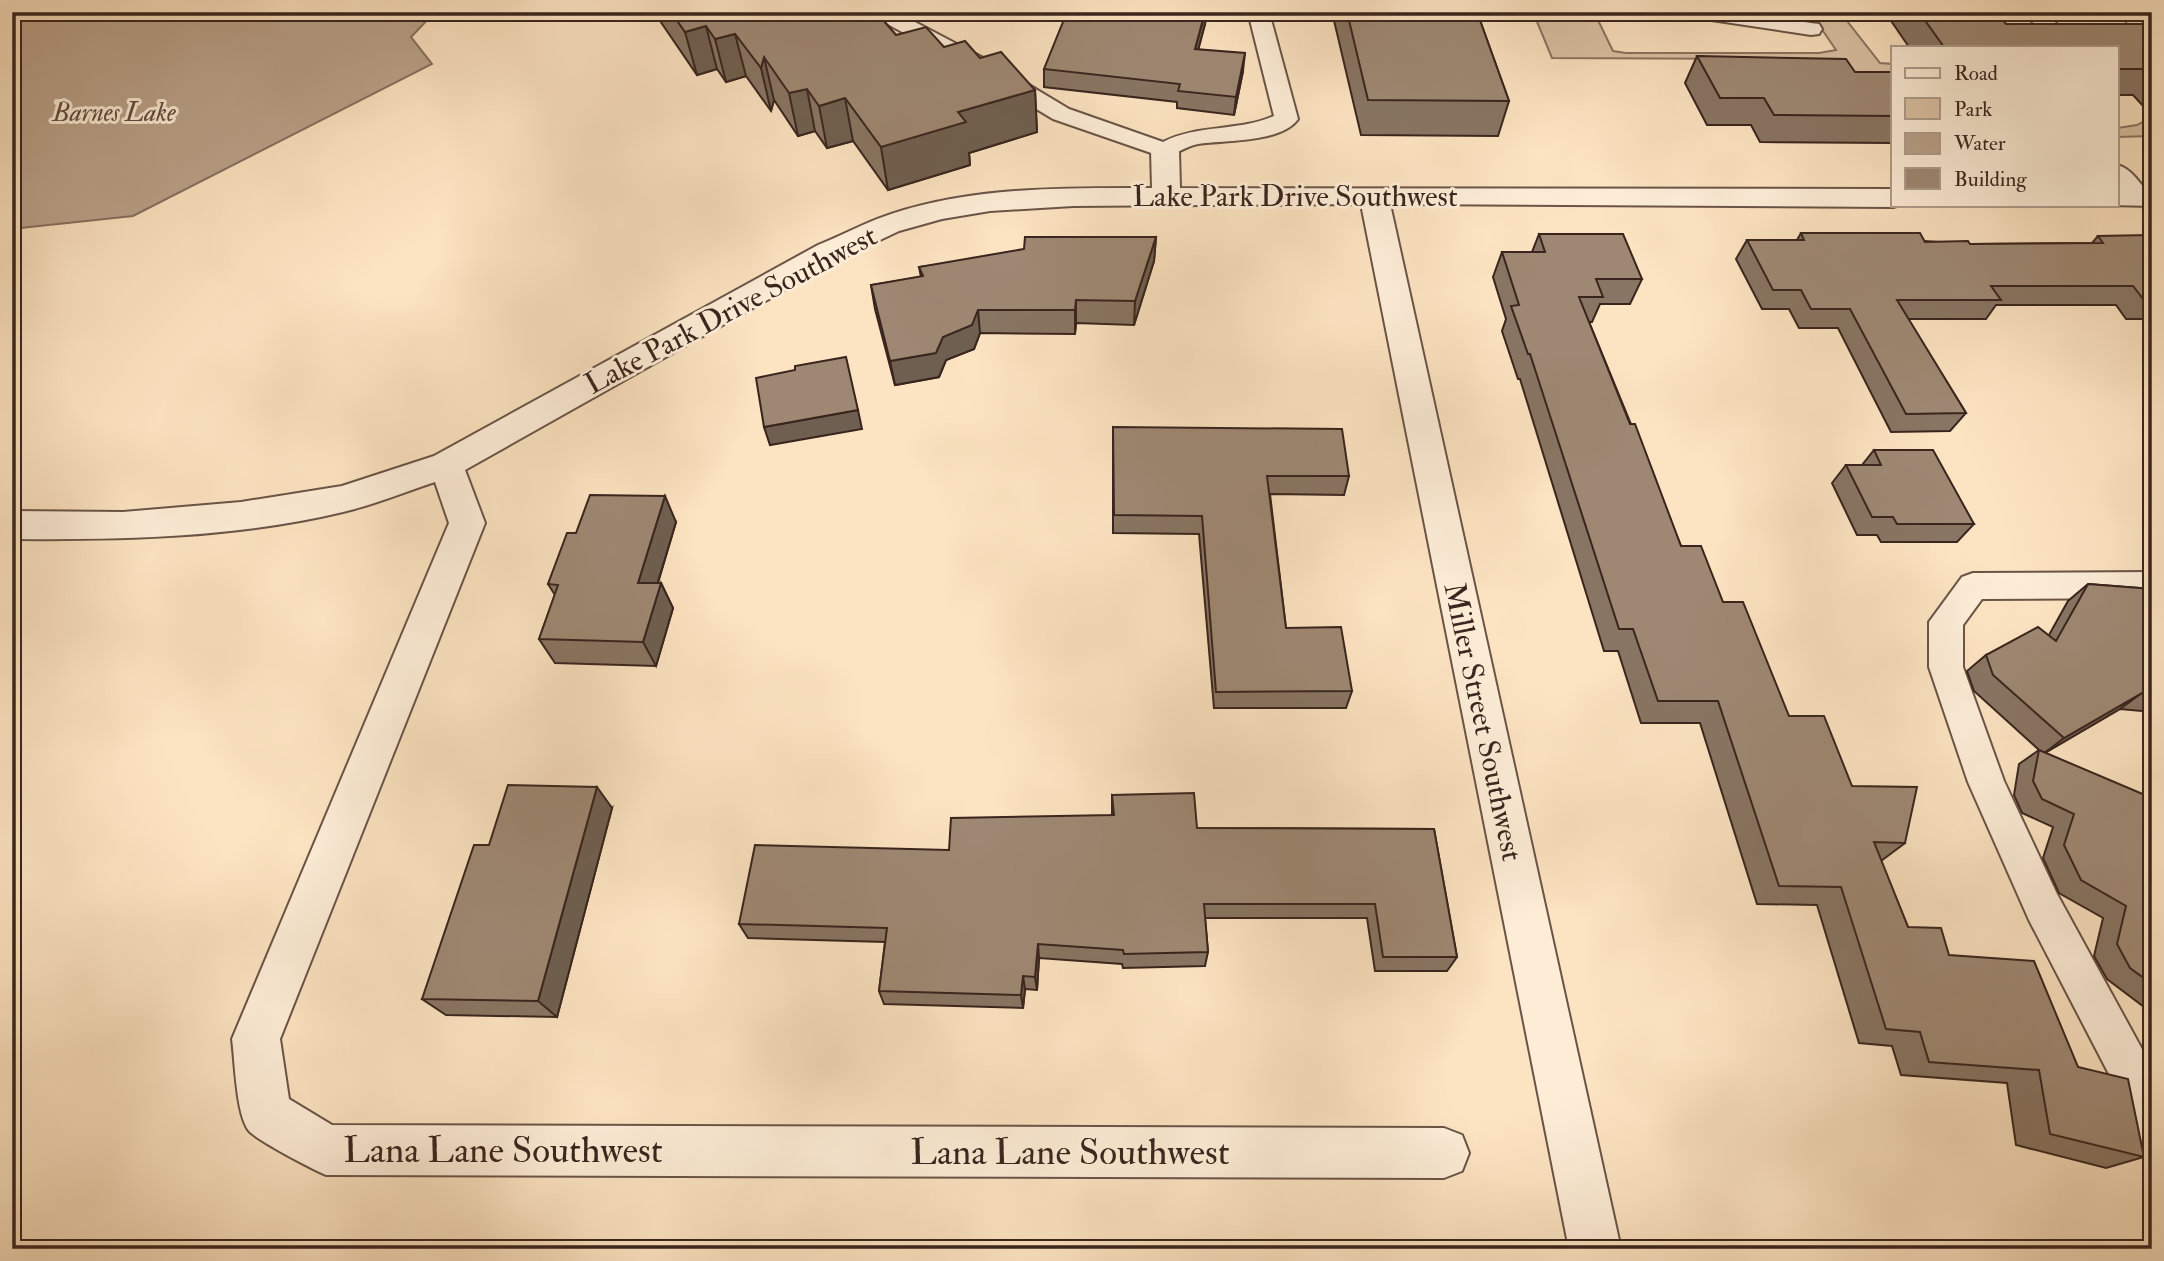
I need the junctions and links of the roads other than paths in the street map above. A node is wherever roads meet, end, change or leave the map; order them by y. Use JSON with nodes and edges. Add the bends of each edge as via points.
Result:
{"nodes":[{"id":1,"x":880,"y":12,"type":"edge"},
{"id":2,"x":1258,"y":12,"type":"edge"},
{"id":3,"x":1698,"y":12,"type":"edge"},
{"id":4,"x":2037,"y":15,"type":"dead end"},
{"id":5,"x":1811,"y":29,"type":"dead end"},
{"id":6,"x":2065,"y":46,"type":"edge"},
{"id":7,"x":1165,"y":150,"type":"junction"},
{"id":8,"x":2118,"y":173,"type":"edge"},
{"id":9,"x":1167,"y":195,"type":"junction"},
{"id":10,"x":1374,"y":195,"type":"junction"},
{"id":11,"x":2135,"y":197,"type":"edge"},
{"id":12,"x":1891,"y":198,"type":"edge"},
{"id":13,"x":446,"y":465,"type":"junction"},
{"id":14,"x":12,"y":525,"type":"edge"},
{"id":15,"x":2152,"y":585,"type":"edge"},
{"id":16,"x":2152,"y":1127,"type":"edge"},
{"id":17,"x":1444,"y":1153,"type":"dead end"},
{"id":18,"x":1595,"y":1249,"type":"edge"}],
"edges":[{"from":1,"to":7,"type":"lane","via":[[1061,114]]},
{"from":2,"to":7,"type":"lane","via":[[1286,119],[1259,131],[1189,138]]},
{"from":3,"to":5,"type":"lane"},
{"from":4,"to":6,"type":"lane"},
{"from":7,"to":9,"type":"street"},
{"from":8,"to":11,"type":"lane"},
{"from":9,"to":10,"type":"street","name":"Lake Park Drive Southwest"},
{"from":9,"to":13,"type":"street","name":"Lake Park Drive Southwest","via":[[990,202],[890,225],[829,252]]},
{"from":10,"to":12,"type":"street","name":"Lake Park Drive Southwest"},
{"from":10,"to":18,"type":"street","name":"Miller Street Southwest"},
{"from":13,"to":14,"type":"street","name":"Lake Park Drive Southwest","via":[[343,499],[241,516],[123,526]]},
{"from":13,"to":17,"type":"street","name":"Lana Lane Southwest","via":[[467,523],[256,1039],[267,1114],[326,1150]]},
{"from":15,"to":16,"type":"lane","via":[[1973,586],[1946,622],[1946,667],[1986,782],[2043,907],[2128,1066]]}]}
